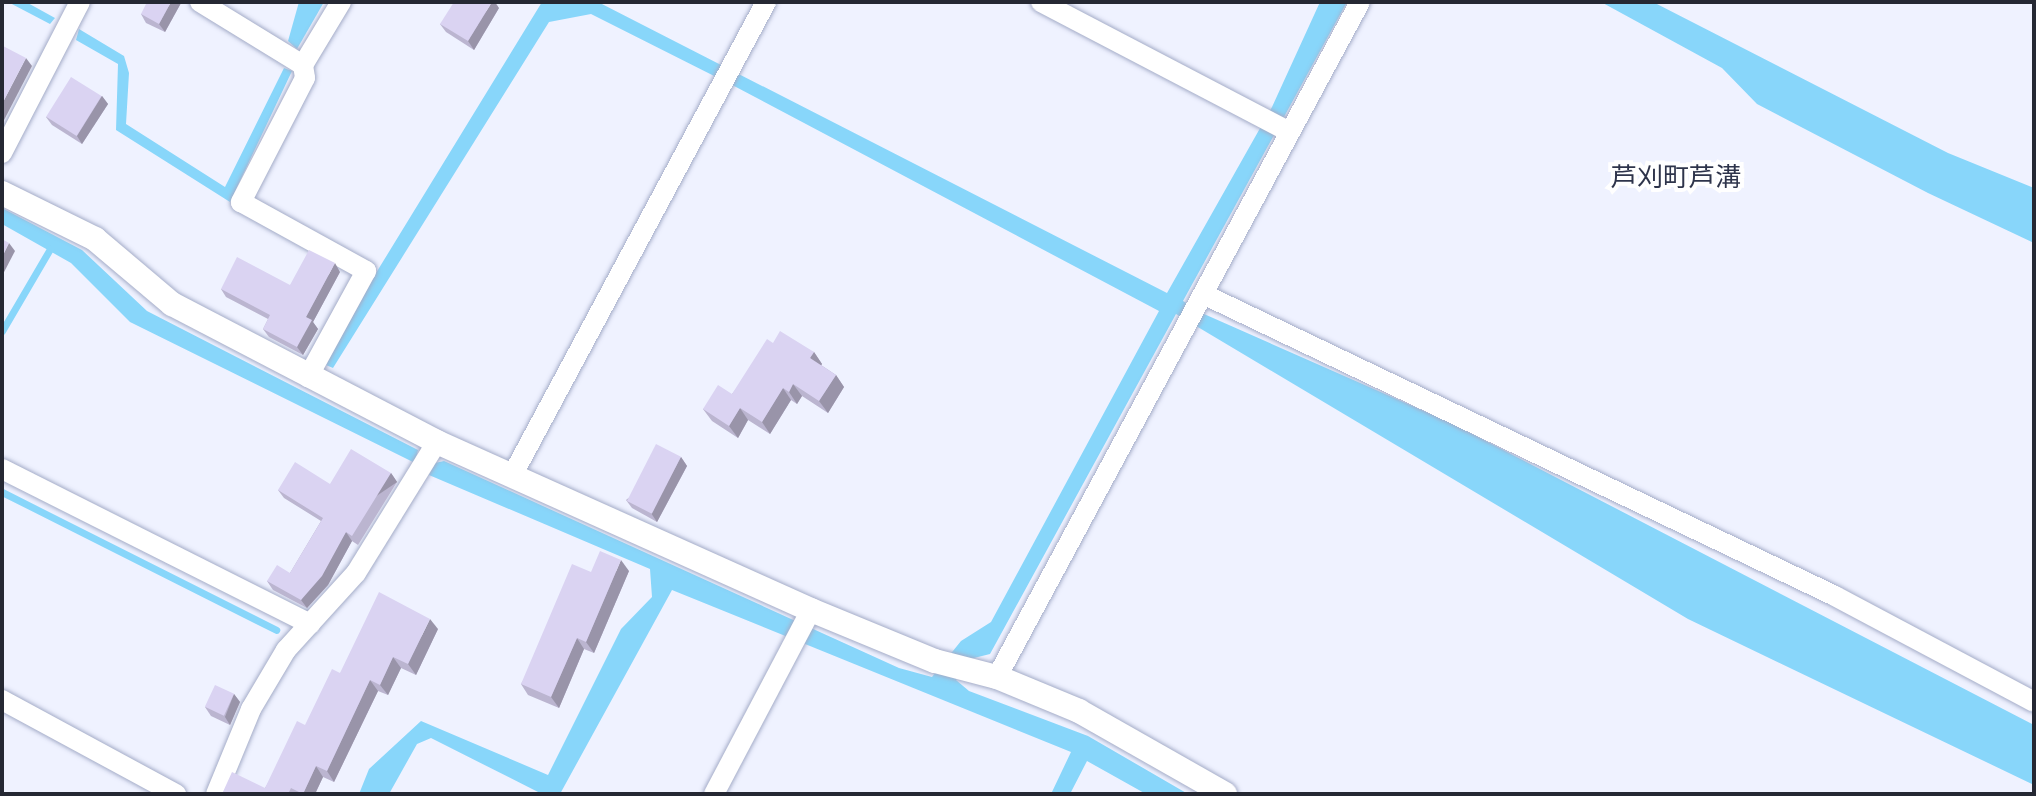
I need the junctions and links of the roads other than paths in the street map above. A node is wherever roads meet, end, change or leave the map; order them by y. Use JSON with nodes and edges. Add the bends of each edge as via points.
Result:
{"nodes":[{"id":1,"x":80,"y":2,"type":"edge"},
{"id":2,"x":200,"y":2,"type":"edge"},
{"id":3,"x":341,"y":2,"type":"edge"},
{"id":4,"x":766,"y":2,"type":"edge"},
{"id":5,"x":1041,"y":2,"type":"edge"},
{"id":6,"x":1360,"y":2,"type":"edge"},
{"id":7,"x":303,"y":65,"type":"junction"},
{"id":8,"x":1288,"y":131,"type":"junction"},
{"id":9,"x":2,"y":153,"type":"edge"},
{"id":10,"x":2,"y":193,"type":"edge"},
{"id":11,"x":1200,"y":300,"type":"junction"},
{"id":12,"x":308,"y":377,"type":"junction"},
{"id":13,"x":437,"y":442,"type":"junction"},
{"id":14,"x":2,"y":469,"type":"edge"},
{"id":15,"x":512,"y":476,"type":"junction"},
{"id":16,"x":811,"y":610,"type":"junction"},
{"id":17,"x":310,"y":624,"type":"junction"},
{"id":18,"x":997,"y":677,"type":"junction"},
{"id":19,"x":2,"y":700,"type":"edge"},
{"id":20,"x":2034,"y":702,"type":"edge"},
{"id":21,"x":176,"y":794,"type":"edge"},
{"id":22,"x":216,"y":794,"type":"edge"},
{"id":23,"x":714,"y":794,"type":"edge"},
{"id":24,"x":1225,"y":794,"type":"edge"}],
"edges":[{"from":1,"to":9,"type":"street"},
{"from":2,"to":7,"type":"street"},
{"from":3,"to":7,"type":"street"},
{"from":4,"to":15,"type":"street"},
{"from":5,"to":8,"type":"street"},
{"from":6,"to":8,"type":"street"},
{"from":7,"to":12,"type":"street","via":[[305,78],[241,202],[366,271]]},
{"from":8,"to":11,"type":"street"},
{"from":10,"to":12,"type":"street","via":[[95,239],[172,304]]},
{"from":11,"to":18,"type":"street"},
{"from":11,"to":20,"type":"street","via":[[1835,596]]},
{"from":12,"to":13,"type":"street"},
{"from":13,"to":15,"type":"street"},
{"from":13,"to":17,"type":"street","via":[[356,573]]},
{"from":14,"to":17,"type":"street"},
{"from":15,"to":16,"type":"street"},
{"from":16,"to":18,"type":"street","via":[[935,661]]},
{"from":16,"to":23,"type":"street"},
{"from":17,"to":22,"type":"street","via":[[286,650],[251,709]]},
{"from":18,"to":24,"type":"street","via":[[1079,711]]},
{"from":19,"to":21,"type":"street"}]}
